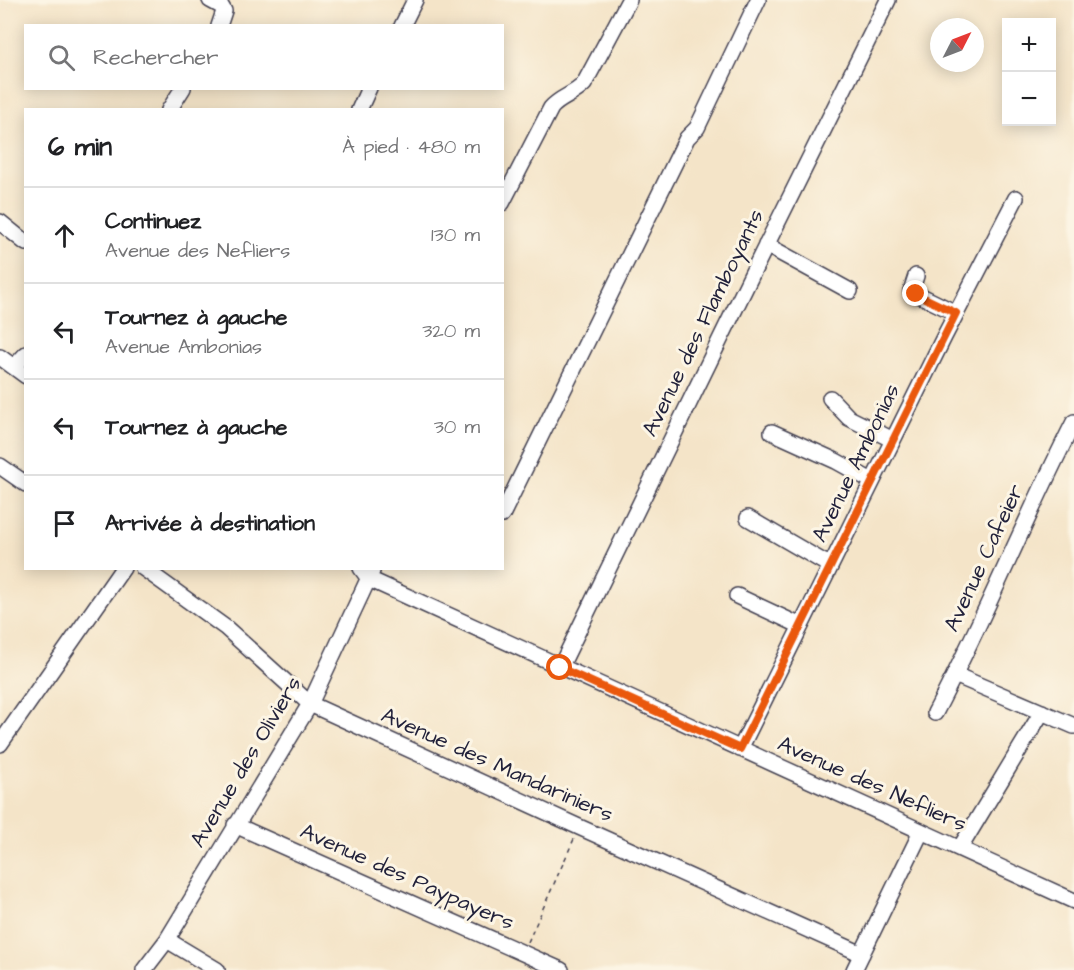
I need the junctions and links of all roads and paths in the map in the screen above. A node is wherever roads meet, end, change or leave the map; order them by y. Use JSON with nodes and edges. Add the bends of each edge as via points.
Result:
{"nodes":[{"id":1,"x":415,"y":0,"type":"edge"},
{"id":2,"x":628,"y":0,"type":"edge"},
{"id":3,"x":758,"y":0,"type":"edge"},
{"id":4,"x":888,"y":0,"type":"edge"},
{"id":5,"x":213,"y":1,"type":"edge"},
{"id":6,"x":220,"y":24,"type":"edge"},
{"id":7,"x":403,"y":24,"type":"edge"},
{"id":8,"x":182,"y":90,"type":"edge"},
{"id":9,"x":368,"y":90,"type":"edge"},
{"id":10,"x":170,"y":108,"type":"edge"},
{"id":11,"x":360,"y":108,"type":"edge"},
{"id":12,"x":1016,"y":198,"type":"dead end"},
{"id":13,"x":504,"y":199,"type":"edge"},
{"id":14,"x":0,"y":222,"type":"edge"},
{"id":15,"x":24,"y":241,"type":"edge"},
{"id":16,"x":766,"y":245,"type":"junction"},
{"id":17,"x":916,"y":276,"type":"dead end"},
{"id":18,"x":850,"y":291,"type":"dead end"},
{"id":19,"x":956,"y":313,"type":"junction"},
{"id":20,"x":0,"y":357,"type":"edge"},
{"id":21,"x":20,"y":372,"type":"edge"},
{"id":22,"x":830,"y":398,"type":"dead end"},
{"id":23,"x":1074,"y":422,"type":"edge"},
{"id":24,"x":772,"y":432,"type":"dead end"},
{"id":25,"x":893,"y":440,"type":"junction"},
{"id":26,"x":0,"y":466,"type":"edge"},
{"id":27,"x":872,"y":481,"type":"junction"},
{"id":28,"x":24,"y":483,"type":"edge"},
{"id":29,"x":504,"y":511,"type":"edge"},
{"id":30,"x":748,"y":518,"type":"dead end"},
{"id":31,"x":831,"y":564,"type":"junction"},
{"id":32,"x":122,"y":570,"type":"edge"},
{"id":33,"x":146,"y":570,"type":"edge"},
{"id":34,"x":368,"y":572,"type":"edge"},
{"id":35,"x":737,"y":596,"type":"dead end"},
{"id":36,"x":801,"y":626,"type":"junction"},
{"id":37,"x":560,"y":668,"type":"junction"},
{"id":38,"x":955,"y":675,"type":"junction"},
{"id":39,"x":310,"y":704,"type":"junction"},
{"id":40,"x":1042,"y":712,"type":"junction"},
{"id":41,"x":936,"y":713,"type":"dead end"},
{"id":42,"x":1074,"y":726,"type":"edge"},
{"id":43,"x":0,"y":744,"type":"edge"},
{"id":44,"x":740,"y":749,"type":"junction"},
{"id":45,"x":235,"y":825,"type":"junction"},
{"id":46,"x":579,"y":827,"type":"junction"},
{"id":47,"x":921,"y":832,"type":"junction"},
{"id":48,"x":960,"y":848,"type":"junction"},
{"id":49,"x":1074,"y":901,"type":"edge"},
{"id":50,"x":167,"y":940,"type":"junction"},
{"id":51,"x":523,"y":953,"type":"junction"},
{"id":52,"x":862,"y":954,"type":"junction"},
{"id":53,"x":144,"y":970,"type":"edge"},
{"id":54,"x":217,"y":970,"type":"edge"},
{"id":55,"x":561,"y":970,"type":"edge"},
{"id":56,"x":854,"y":970,"type":"edge"}],
"edges":[{"from":1,"to":7,"type":"street"},
{"from":2,"to":13,"type":"street","via":[[584,84],[550,108]]},
{"from":3,"to":29,"type":"street"},
{"from":4,"to":16,"type":"street","name":"Avenue des Flamboyants"},
{"from":5,"to":6,"type":"street","via":[[224,11]]},
{"from":8,"to":10,"type":"street"},
{"from":9,"to":11,"type":"street"},
{"from":12,"to":19,"type":"street","name":"Avenue Ambonias"},
{"from":14,"to":15,"type":"street"},
{"from":16,"to":18,"type":"street"},
{"from":16,"to":37,"type":"street","name":"Avenue des Flamboyants"},
{"from":17,"to":19,"type":"street","via":[[910,291]]},
{"from":19,"to":25,"type":"street","name":"Avenue Ambonias"},
{"from":20,"to":21,"type":"street"},
{"from":22,"to":25,"type":"street","via":[[849,418]]},
{"from":23,"to":38,"type":"street","name":"Avenue Cafeier"},
{"from":24,"to":27,"type":"street"},
{"from":25,"to":27,"type":"street","name":"Avenue Ambonias"},
{"from":26,"to":28,"type":"street"},
{"from":27,"to":31,"type":"street","name":"Avenue Ambonias"},
{"from":30,"to":31,"type":"street"},
{"from":31,"to":36,"type":"street","name":"Avenue Ambonias"},
{"from":32,"to":43,"type":"street"},
{"from":33,"to":39,"type":"street","name":"Avenue des Mandariniers","via":[[226,628]]},
{"from":34,"to":37,"type":"street","name":"Avenue des Nefliers"},
{"from":34,"to":39,"type":"street","name":"Avenue des Oliviers"},
{"from":35,"to":36,"type":"street"},
{"from":36,"to":44,"type":"street","name":"Avenue Ambonias"},
{"from":37,"to":44,"type":"street","name":"Avenue des Nefliers"},
{"from":38,"to":40,"type":"street"},
{"from":38,"to":41,"type":"street","name":"Avenue Cafeier"},
{"from":39,"to":45,"type":"street","name":"Avenue des Oliviers"},
{"from":39,"to":46,"type":"street","name":"Avenue des Mandariniers"},
{"from":40,"to":42,"type":"street"},
{"from":40,"to":48,"type":"street"},
{"from":44,"to":47,"type":"street","name":"Avenue des Nefliers"},
{"from":45,"to":50,"type":"street","name":"Avenue des Oliviers"},
{"from":45,"to":51,"type":"street","name":"Avenue des Paypayers"},
{"from":46,"to":51,"type":"path"},
{"from":46,"to":52,"type":"street","name":"Avenue des Mandariniers"},
{"from":47,"to":48,"type":"street","name":"Avenue des Nefliers"},
{"from":47,"to":52,"type":"street"},
{"from":48,"to":49,"type":"street","name":"Avenue des Nefliers"},
{"from":50,"to":53,"type":"street","name":"Avenue des Oliviers"},
{"from":50,"to":54,"type":"street"},
{"from":51,"to":55,"type":"street","name":"Avenue des Paypayers"},
{"from":52,"to":56,"type":"street"}]}
